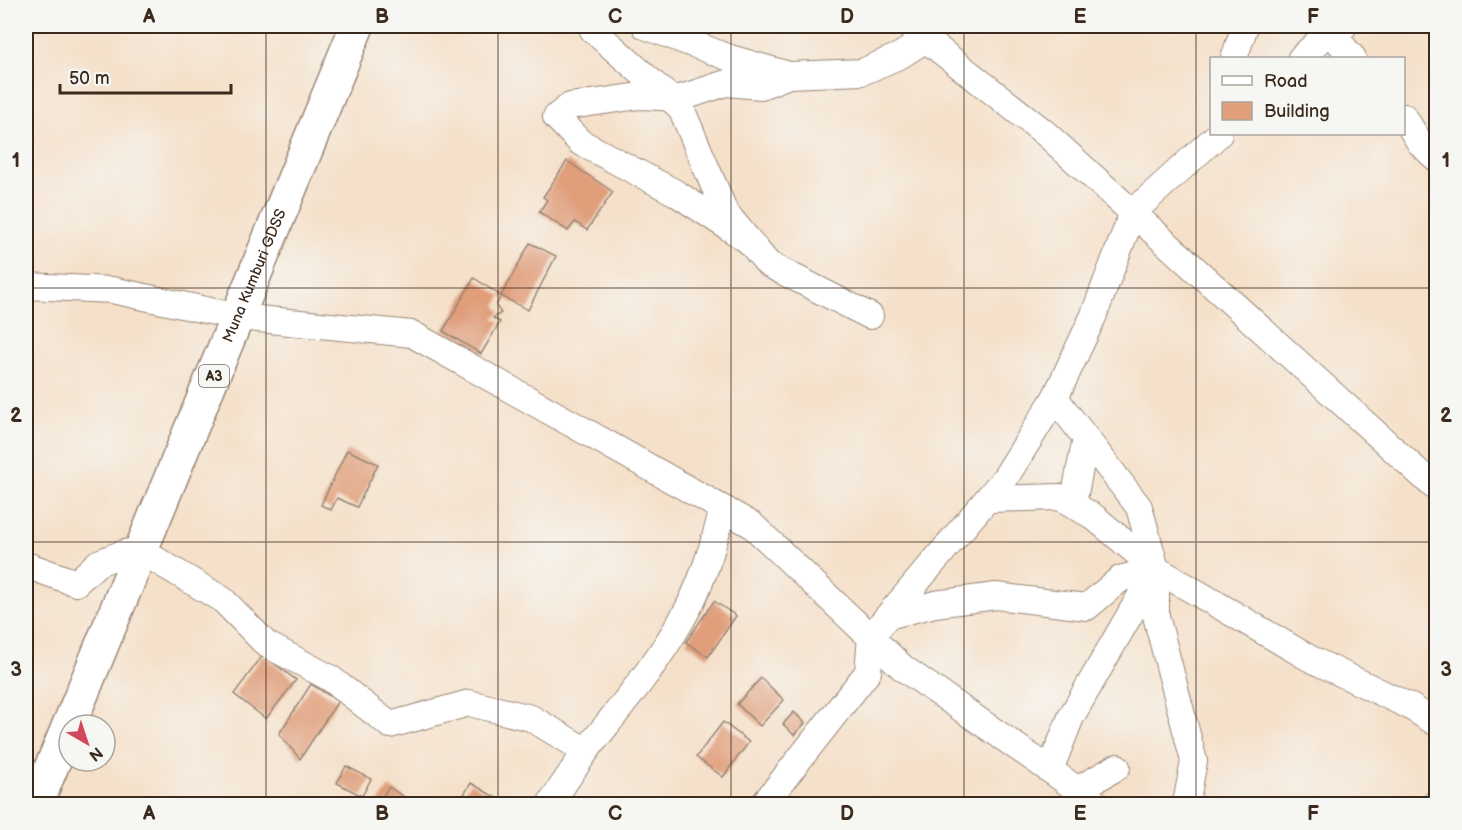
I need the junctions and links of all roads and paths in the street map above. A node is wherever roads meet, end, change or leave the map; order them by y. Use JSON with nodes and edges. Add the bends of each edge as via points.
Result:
{"nodes":[{"id":1,"x":357,"y":26,"type":"edge"},
{"id":2,"x":592,"y":26,"type":"edge"},
{"id":3,"x":645,"y":26,"type":"edge"},
{"id":4,"x":1245,"y":26,"type":"edge"},
{"id":5,"x":1333,"y":28,"type":"edge"},
{"id":6,"x":923,"y":30,"type":"edge"},
{"id":7,"x":1234,"y":57,"type":"edge"},
{"id":8,"x":1302,"y":57,"type":"edge"},
{"id":9,"x":1352,"y":57,"type":"edge"},
{"id":10,"x":789,"y":75,"type":"junction"},
{"id":11,"x":671,"y":98,"type":"junction"},
{"id":12,"x":1405,"y":119,"type":"edge"},
{"id":13,"x":1210,"y":120,"type":"edge"},
{"id":14,"x":1218,"y":135,"type":"edge"},
{"id":15,"x":1192,"y":158,"type":"junction"},
{"id":16,"x":1437,"y":158,"type":"edge"},
{"id":17,"x":1133,"y":212,"type":"junction"},
{"id":18,"x":749,"y":241,"type":"junction"},
{"id":19,"x":26,"y":286,"type":"edge"},
{"id":20,"x":870,"y":316,"type":"dead end"},
{"id":21,"x":238,"y":317,"type":"junction"},
{"id":22,"x":1055,"y":398,"type":"junction"},
{"id":23,"x":1086,"y":438,"type":"junction"},
{"id":24,"x":1437,"y":488,"type":"edge"},
{"id":25,"x":988,"y":499,"type":"junction"},
{"id":26,"x":1073,"y":504,"type":"junction"},
{"id":27,"x":723,"y":509,"type":"junction"},
{"id":28,"x":141,"y":551,"type":"junction"},
{"id":29,"x":26,"y":565,"type":"edge"},
{"id":30,"x":1156,"y":569,"type":"junction"},
{"id":31,"x":888,"y":616,"type":"junction"},
{"id":32,"x":871,"y":636,"type":"junction"},
{"id":33,"x":74,"y":713,"type":"edge"},
{"id":34,"x":1437,"y":723,"type":"edge"},
{"id":35,"x":586,"y":751,"type":"junction"},
{"id":36,"x":57,"y":754,"type":"edge"},
{"id":37,"x":1117,"y":767,"type":"dead end"},
{"id":38,"x":1050,"y":770,"type":"junction"},
{"id":39,"x":1087,"y":797,"type":"edge"},
{"id":40,"x":36,"y":804,"type":"edge"},
{"id":41,"x":550,"y":804,"type":"edge"},
{"id":42,"x":764,"y":804,"type":"edge"},
{"id":43,"x":1186,"y":804,"type":"edge"}],
"edges":[{"from":1,"to":21,"type":"highway","name":"Muna Kumburi GDSS","number":"A3"},
{"from":2,"to":11,"type":"street"},
{"from":3,"to":10,"type":"street"},
{"from":4,"to":7,"type":"street"},
{"from":5,"to":8,"type":"street"},
{"from":5,"to":9,"type":"street"},
{"from":6,"to":10,"type":"street","via":[[901,55],[862,72]]},
{"from":6,"to":17,"type":"street"},
{"from":10,"to":11,"type":"street","via":[[761,86],[726,83]]},
{"from":11,"to":18,"type":"street","via":[[681,108],[725,212]]},
{"from":11,"to":18,"type":"street","via":[[639,96],[570,106],[556,117],[580,142],[676,193]]},
{"from":12,"to":16,"type":"street","via":[[1420,143]]},
{"from":13,"to":15,"type":"street"},
{"from":14,"to":15,"type":"street"},
{"from":15,"to":17,"type":"street"},
{"from":17,"to":22,"type":"street","via":[[1093,318]]},
{"from":17,"to":24,"type":"street"},
{"from":18,"to":20,"type":"street","via":[[768,264]]},
{"from":19,"to":21,"type":"street","via":[[112,290]]},
{"from":21,"to":27,"type":"street","via":[[412,334]]},
{"from":21,"to":28,"type":"highway","name":"Muna Kumburi GDSS","number":"A3"},
{"from":22,"to":23,"type":"street"},
{"from":22,"to":25,"type":"street"},
{"from":23,"to":26,"type":"street"},
{"from":23,"to":30,"type":"street","via":[[1139,507]]},
{"from":25,"to":26,"type":"street","via":[[1060,497]]},
{"from":25,"to":31,"type":"street"},
{"from":26,"to":30,"type":"street"},
{"from":27,"to":32,"type":"street","via":[[752,525]]},
{"from":27,"to":35,"type":"street","via":[[713,546],[682,620],[648,672]]},
{"from":28,"to":29,"type":"street","via":[[124,553],[98,564],[76,584]]},
{"from":28,"to":33,"type":"highway","name":"Muna Kumburi GDSS","number":"A3"},
{"from":28,"to":35,"type":"street","via":[[223,600],[266,644],[330,678],[390,725],[469,703],[531,718]]},
{"from":30,"to":31,"type":"street","via":[[1120,579],[1087,607],[996,596],[934,604]]},
{"from":30,"to":34,"type":"street","via":[[1309,658]]},
{"from":30,"to":38,"type":"street","via":[[1071,717]]},
{"from":30,"to":43,"type":"street","via":[[1156,616],[1194,761]]},
{"from":31,"to":32,"type":"street"},
{"from":32,"to":38,"type":"street","via":[[903,668]]},
{"from":32,"to":42,"type":"street","via":[[868,672]]},
{"from":35,"to":41,"type":"street"},
{"from":36,"to":40,"type":"highway","name":"Muna Kumburi GDSS","number":"A3"},
{"from":37,"to":39,"type":"street"},
{"from":38,"to":39,"type":"street"}]}
